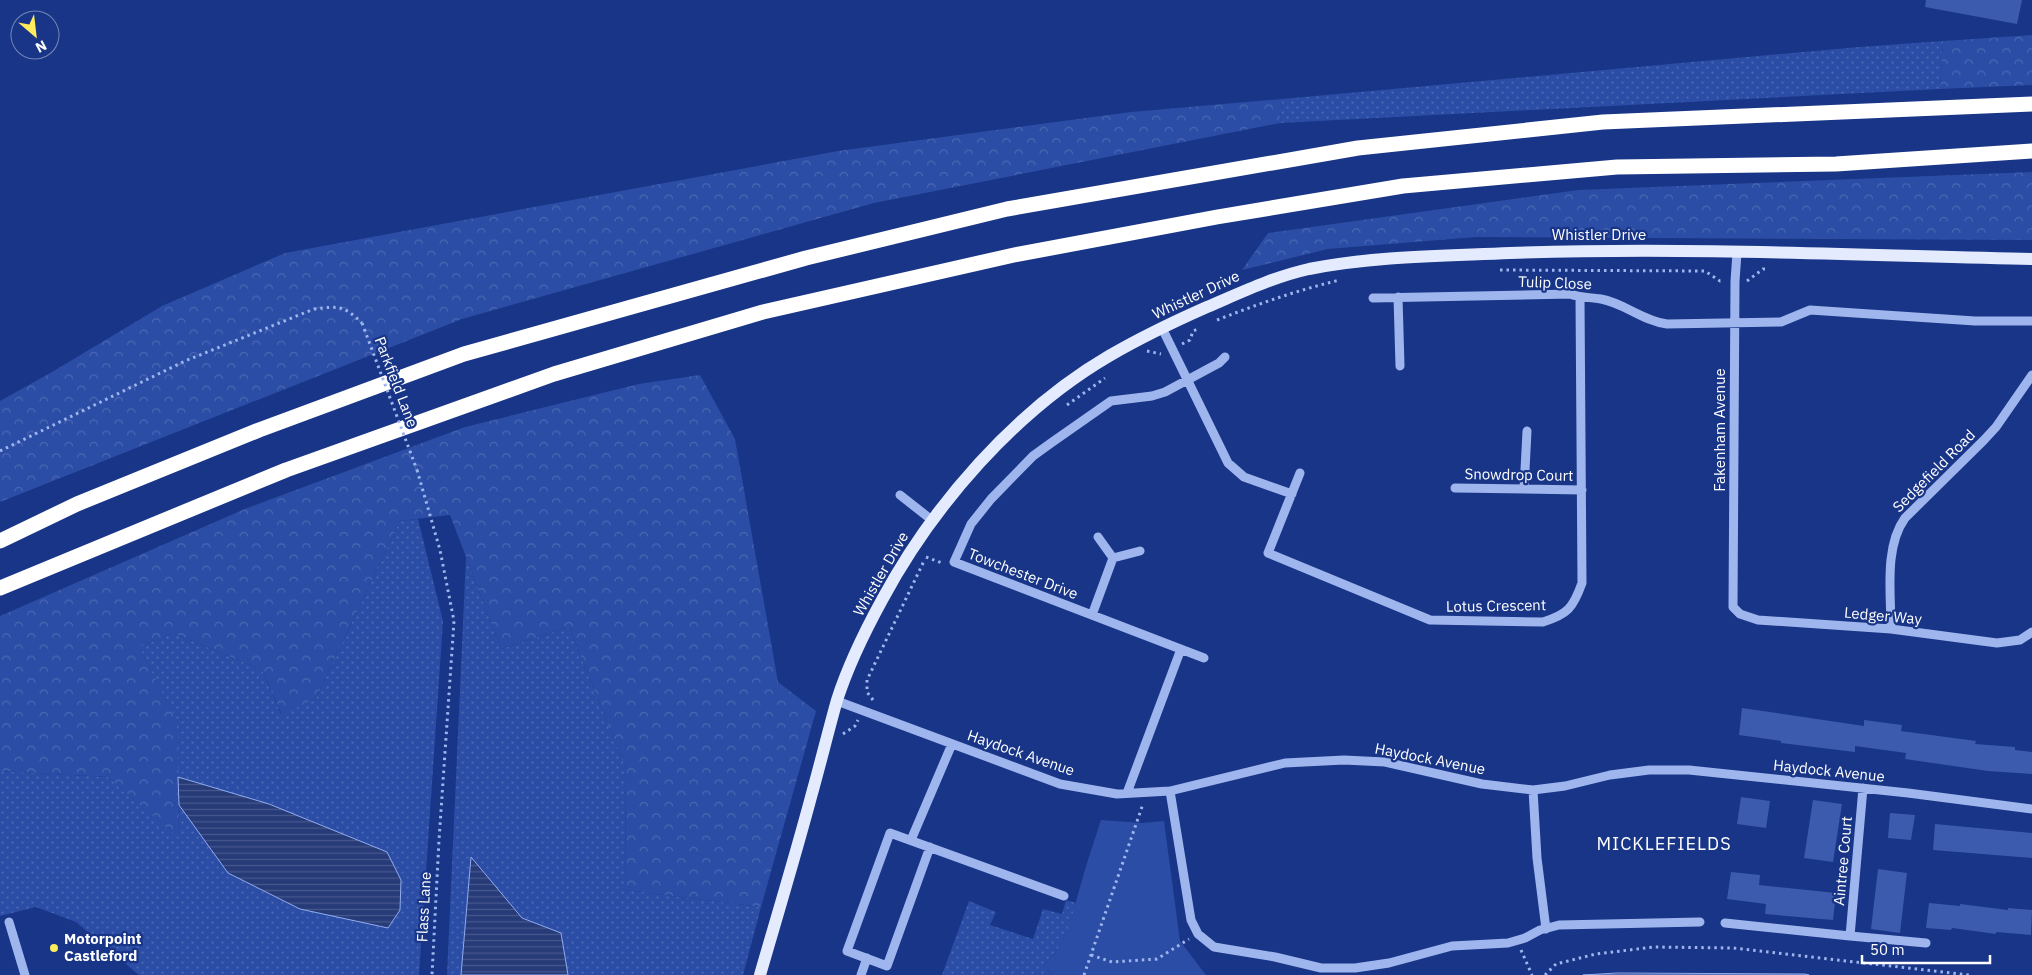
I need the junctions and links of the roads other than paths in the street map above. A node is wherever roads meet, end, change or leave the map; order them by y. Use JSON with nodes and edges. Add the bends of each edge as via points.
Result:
{"nodes":[{"id":1,"x":2032,"y":104,"type":"edge"},
{"id":2,"x":2032,"y":151,"type":"edge"},
{"id":3,"x":1736,"y":253,"type":"junction"},
{"id":4,"x":2032,"y":259,"type":"edge"},
{"id":5,"x":1398,"y":297,"type":"junction"},
{"id":6,"x":1373,"y":298,"type":"dead end"},
{"id":7,"x":1580,"y":298,"type":"junction"},
{"id":8,"x":2032,"y":321,"type":"edge"},
{"id":9,"x":1735,"y":324,"type":"junction"},
{"id":10,"x":1162,"y":328,"type":"junction"},
{"id":11,"x":1225,"y":357,"type":"dead end"},
{"id":12,"x":1400,"y":366,"type":"dead end"},
{"id":13,"x":2032,"y":375,"type":"edge"},
{"id":14,"x":1188,"y":380,"type":"junction"},
{"id":15,"x":1527,"y":431,"type":"dead end"},
{"id":16,"x":1300,"y":473,"type":"dead end"},
{"id":17,"x":1455,"y":488,"type":"dead end"},
{"id":18,"x":1524,"y":489,"type":"junction"},
{"id":19,"x":1582,"y":490,"type":"junction"},
{"id":20,"x":1292,"y":494,"type":"junction"},
{"id":21,"x":900,"y":495,"type":"dead end"},
{"id":22,"x":933,"y":521,"type":"junction"},
{"id":23,"x":1098,"y":537,"type":"dead end"},
{"id":24,"x":0,"y":541,"type":"edge"},
{"id":25,"x":1140,"y":551,"type":"dead end"},
{"id":26,"x":1113,"y":558,"type":"junction"},
{"id":27,"x":0,"y":588,"type":"edge"},
{"id":28,"x":1734,"y":607,"type":"joint"},
{"id":29,"x":1092,"y":615,"type":"junction"},
{"id":30,"x":1891,"y":629,"type":"junction"},
{"id":31,"x":2032,"y":632,"type":"edge"},
{"id":32,"x":1180,"y":649,"type":"junction"},
{"id":33,"x":1204,"y":658,"type":"dead end"},
{"id":34,"x":837,"y":701,"type":"junction"},
{"id":35,"x":952,"y":744,"type":"junction"},
{"id":36,"x":1863,"y":788,"type":"junction"},
{"id":37,"x":1533,"y":790,"type":"junction"},
{"id":38,"x":1170,"y":791,"type":"junction"},
{"id":39,"x":1127,"y":793,"type":"junction"},
{"id":40,"x":2032,"y":809,"type":"edge"},
{"id":41,"x":911,"y":840,"type":"junction"},
{"id":42,"x":930,"y":847,"type":"junction"},
{"id":43,"x":1064,"y":896,"type":"dead end"},
{"id":44,"x":9,"y":922,"type":"dead end"},
{"id":45,"x":1700,"y":922,"type":"dead end"},
{"id":46,"x":1725,"y":923,"type":"dead end"},
{"id":47,"x":1546,"y":929,"type":"junction"},
{"id":48,"x":1850,"y":936,"type":"junction"},
{"id":49,"x":1926,"y":943,"type":"dead end"},
{"id":50,"x":867,"y":958,"type":"junction"},
{"id":51,"x":25,"y":975,"type":"edge"},
{"id":52,"x":760,"y":975,"type":"edge"},
{"id":53,"x":861,"y":975,"type":"edge"}],
"edges":[{"from":1,"to":24,"type":"highway","via":[[1603,122],[1358,148],[1007,209],[806,258],[464,354],[250,434],[77,504]]},
{"from":2,"to":27,"type":"highway","via":[[1836,164],[1617,167],[1403,186],[1014,254],[763,312],[554,374],[286,470]]},
{"from":3,"to":4,"type":"main road","name":"Whistler Drive"},
{"from":3,"to":9,"type":"street","name":"Fakenham Avenue"},
{"from":3,"to":10,"type":"main road","name":"Whistler Drive","via":[[1581,251],[1378,259],[1308,270],[1256,285]]},
{"from":5,"to":6,"type":"street","name":"Tulip Close"},
{"from":5,"to":7,"type":"street","name":"Tulip Close","via":[[1570,294]]},
{"from":5,"to":12,"type":"street"},
{"from":7,"to":9,"type":"street","name":"Tulip Close","via":[[1601,298],[1657,323]]},
{"from":7,"to":19,"type":"street","name":"Lotus Crescent"},
{"from":8,"to":9,"type":"street","via":[[1975,321],[1810,310],[1781,322]]},
{"from":9,"to":28,"type":"street","name":"Fakenham Avenue"},
{"from":10,"to":14,"type":"street"},
{"from":10,"to":22,"type":"main road","name":"Whistler Drive","via":[[1107,357],[1024,419],[958,488]]},
{"from":11,"to":14,"type":"street"},
{"from":13,"to":30,"type":"street","name":"Sedgefield Road","via":[[1996,427],[1897,529],[1891,549]]},
{"from":14,"to":20,"type":"street","via":[[1228,463],[1244,477]]},
{"from":14,"to":29,"type":"street","name":"Towchester Drive","via":[[1152,396],[1110,401],[1033,456],[971,524],[954,562]]},
{"from":15,"to":18,"type":"street"},
{"from":16,"to":20,"type":"street"},
{"from":17,"to":18,"type":"street","name":"Snowdrop Court"},
{"from":18,"to":19,"type":"street","name":"Snowdrop Court"},
{"from":19,"to":20,"type":"street","name":"Lotus Crescent","via":[[1582,583],[1574,605],[1560,617],[1543,622],[1430,620],[1268,553]]},
{"from":21,"to":22,"type":"street"},
{"from":22,"to":34,"type":"main road","name":"Whistler Drive","via":[[909,552],[880,603]]},
{"from":23,"to":26,"type":"street"},
{"from":25,"to":26,"type":"street"},
{"from":26,"to":29,"type":"street","name":"Towchester Drive"},
{"from":28,"to":30,"type":"street","name":"Ledger Way","via":[[1740,614],[1758,620]]},
{"from":29,"to":32,"type":"street","name":"Towchester Drive"},
{"from":30,"to":31,"type":"street","name":"Ledger Way","via":[[1997,643],[2020,640]]},
{"from":32,"to":33,"type":"street","name":"Towchester Drive"},
{"from":32,"to":39,"type":"street"},
{"from":34,"to":35,"type":"street","name":"Haydock Avenue"},
{"from":34,"to":52,"type":"main road","name":"Whistler Drive"},
{"from":35,"to":39,"type":"street","name":"Haydock Avenue","via":[[1060,784]]},
{"from":35,"to":41,"type":"street"},
{"from":36,"to":37,"type":"street","name":"Haydock Avenue","via":[[1688,770],[1649,770]]},
{"from":36,"to":40,"type":"street","name":"Haydock Avenue"},
{"from":36,"to":48,"type":"street","name":"Aintree Court"},
{"from":37,"to":38,"type":"street","name":"Haydock Avenue","via":[[1482,784],[1385,762],[1344,760],[1285,763]]},
{"from":37,"to":47,"type":"street"},
{"from":38,"to":39,"type":"street","name":"Haydock Avenue"},
{"from":38,"to":47,"type":"street","via":[[1191,920],[1198,934],[1214,947],[1321,968],[1355,968],[1389,963],[1452,946],[1508,943]]},
{"from":41,"to":42,"type":"street"},
{"from":41,"to":50,"type":"street","via":[[890,833],[847,951]]},
{"from":42,"to":43,"type":"street"},
{"from":42,"to":50,"type":"street","via":[[887,966]]},
{"from":44,"to":51,"type":"street"},
{"from":45,"to":47,"type":"street","via":[[1559,925]]},
{"from":46,"to":48,"type":"street"},
{"from":48,"to":49,"type":"street"},
{"from":50,"to":53,"type":"street"}]}
